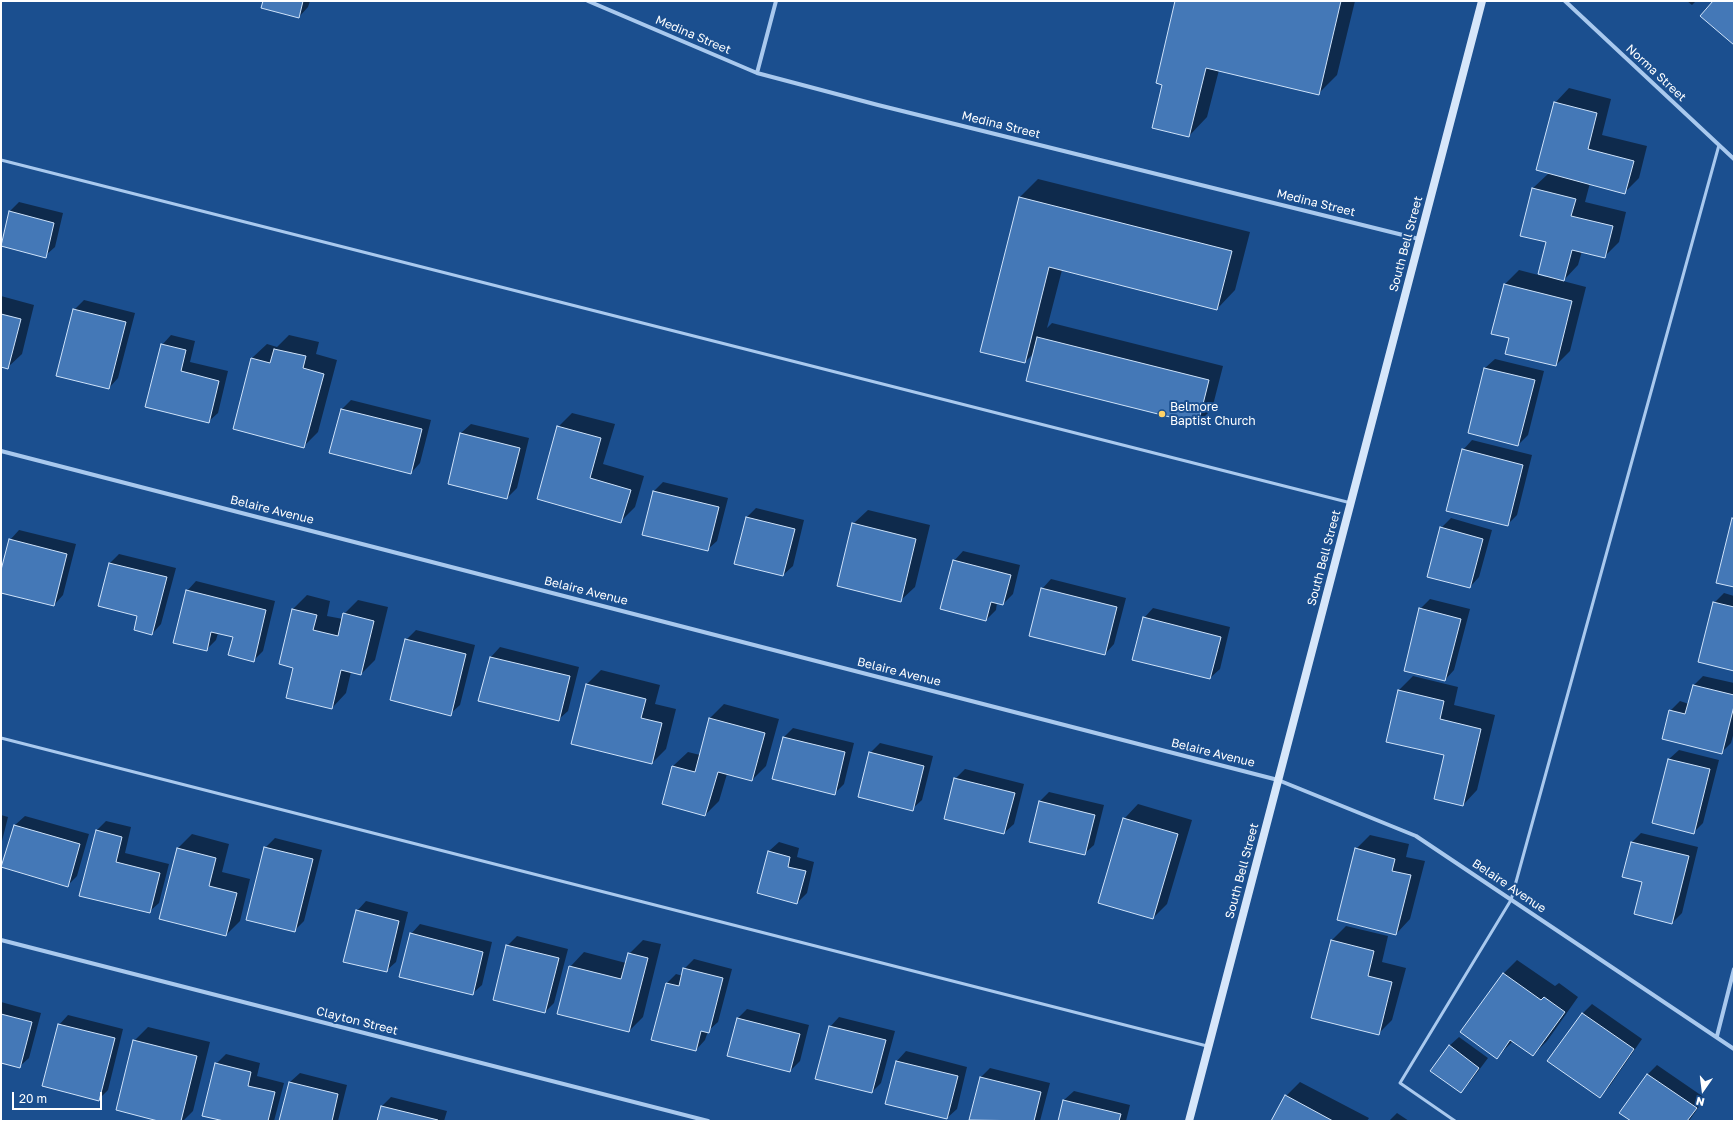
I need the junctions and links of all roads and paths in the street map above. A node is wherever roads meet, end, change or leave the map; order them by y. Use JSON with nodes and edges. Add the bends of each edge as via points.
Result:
{"nodes":[{"id":1,"x":588,"y":1,"type":"edge"},
{"id":2,"x":776,"y":1,"type":"edge"},
{"id":3,"x":1482,"y":1,"type":"edge"},
{"id":4,"x":1565,"y":1,"type":"edge"},
{"id":5,"x":757,"y":73,"type":"junction"},
{"id":6,"x":1719,"y":145,"type":"junction"},
{"id":7,"x":1734,"y":159,"type":"edge"},
{"id":8,"x":1,"y":160,"type":"edge"},
{"id":9,"x":1419,"y":239,"type":"junction"},
{"id":10,"x":1,"y":451,"type":"edge"},
{"id":11,"x":1350,"y":503,"type":"junction"},
{"id":12,"x":1,"y":738,"type":"edge"},
{"id":13,"x":1278,"y":780,"type":"junction"},
{"id":14,"x":1512,"y":900,"type":"junction"},
{"id":15,"x":1,"y":940,"type":"edge"},
{"id":16,"x":1734,"y":969,"type":"edge"},
{"id":17,"x":1717,"y":1036,"type":"junction"},
{"id":18,"x":1209,"y":1047,"type":"junction"},
{"id":19,"x":1734,"y":1049,"type":"edge"},
{"id":20,"x":708,"y":1121,"type":"edge"},
{"id":21,"x":1189,"y":1121,"type":"edge"},
{"id":22,"x":1455,"y":1121,"type":"edge"}],
"edges":[{"from":1,"to":5,"type":"street","name":"Medina Street"},
{"from":2,"to":5,"type":"street"},
{"from":3,"to":9,"type":"main road","name":"South Bell Street"},
{"from":4,"to":6,"type":"street","name":"Norma Street"},
{"from":5,"to":9,"type":"street","name":"Medina Street"},
{"from":6,"to":7,"type":"street","name":"Norma Street"},
{"from":6,"to":14,"type":"lane"},
{"from":8,"to":11,"type":"lane"},
{"from":9,"to":11,"type":"main road","name":"South Bell Street"},
{"from":10,"to":13,"type":"street","name":"Belaire Avenue"},
{"from":11,"to":13,"type":"main road","name":"South Bell Street"},
{"from":12,"to":18,"type":"lane"},
{"from":13,"to":14,"type":"street","name":"Belaire Avenue","via":[[1416,836]]},
{"from":13,"to":18,"type":"main road","name":"South Bell Street"},
{"from":14,"to":17,"type":"street","name":"Belaire Avenue"},
{"from":14,"to":22,"type":"lane","via":[[1400,1082]]},
{"from":15,"to":20,"type":"street","name":"Clayton Street"},
{"from":16,"to":17,"type":"street"},
{"from":17,"to":19,"type":"street","name":"Belaire Avenue"},
{"from":18,"to":21,"type":"main road","name":"South Bell Street"}]}
